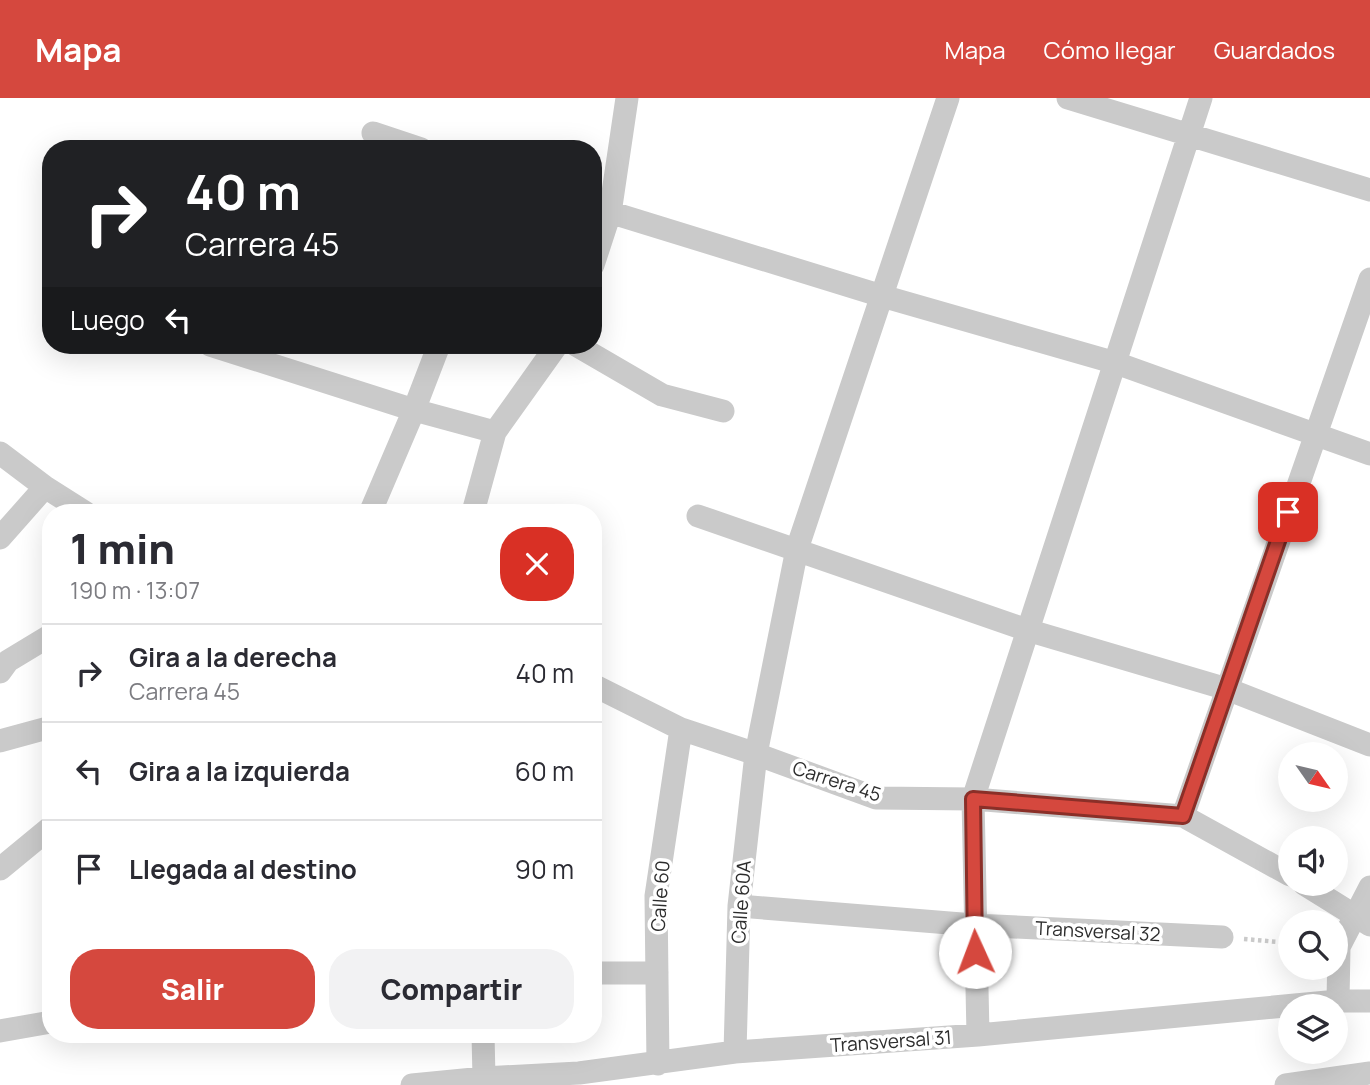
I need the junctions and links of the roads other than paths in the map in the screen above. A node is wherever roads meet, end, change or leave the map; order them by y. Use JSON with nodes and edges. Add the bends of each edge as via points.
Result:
{"nodes":[{"id":1,"x":627,"y":98,"type":"edge"},
{"id":2,"x":948,"y":98,"type":"edge"},
{"id":3,"x":1068,"y":98,"type":"edge"},
{"id":4,"x":1201,"y":98,"type":"edge"},
{"id":5,"x":373,"y":133,"type":"dead end"},
{"id":6,"x":1189,"y":135,"type":"junction"},
{"id":7,"x":394,"y":140,"type":"edge"},
{"id":8,"x":1370,"y":190,"type":"edge"},
{"id":9,"x":602,"y":210,"type":"edge"},
{"id":10,"x":1370,"y":279,"type":"edge"},
{"id":11,"x":881,"y":296,"type":"junction"},
{"id":12,"x":238,"y":354,"type":"edge"},
{"id":13,"x":436,"y":354,"type":"edge"},
{"id":14,"x":551,"y":354,"type":"edge"},
{"id":15,"x":591,"y":354,"type":"edge"},
{"id":16,"x":1116,"y":363,"type":"junction"},
{"id":17,"x":414,"y":410,"type":"junction"},
{"id":18,"x":723,"y":411,"type":"dead end"},
{"id":19,"x":495,"y":432,"type":"junction"},
{"id":20,"x":1314,"y":436,"type":"junction"},
{"id":21,"x":0,"y":453,"type":"edge"},
{"id":22,"x":1370,"y":454,"type":"edge"},
{"id":23,"x":45,"y":487,"type":"junction"},
{"id":24,"x":72,"y":504,"type":"edge"},
{"id":25,"x":374,"y":504,"type":"edge"},
{"id":26,"x":475,"y":504,"type":"edge"},
{"id":27,"x":698,"y":516,"type":"dead end"},
{"id":28,"x":0,"y":538,"type":"edge"},
{"id":29,"x":797,"y":549,"type":"junction"},
{"id":30,"x":1027,"y":630,"type":"junction"},
{"id":31,"x":42,"y":640,"type":"edge"},
{"id":32,"x":0,"y":672,"type":"edge"},
{"id":33,"x":1227,"y":689,"type":"junction"},
{"id":34,"x":602,"y":690,"type":"edge"},
{"id":35,"x":42,"y":729,"type":"edge"},
{"id":36,"x":681,"y":729,"type":"junction"},
{"id":37,"x":0,"y":741,"type":"edge"},
{"id":38,"x":1370,"y":745,"type":"edge"},
{"id":39,"x":756,"y":754,"type":"junction"},
{"id":40,"x":973,"y":799,"type":"junction"},
{"id":41,"x":1183,"y":816,"type":"junction"},
{"id":42,"x":42,"y":834,"type":"edge"},
{"id":43,"x":1278,"y":868,"type":"edge"},
{"id":44,"x":0,"y":869,"type":"edge"},
{"id":45,"x":1370,"y":887,"type":"edge"},
{"id":46,"x":1324,"y":896,"type":"edge"},
{"id":47,"x":739,"y":906,"type":"junction"},
{"id":48,"x":1362,"y":919,"type":"edge"},
{"id":49,"x":974,"y":925,"type":"junction"},
{"id":50,"x":1222,"y":937,"type":"road end"},
{"id":51,"x":602,"y":973,"type":"edge"},
{"id":52,"x":657,"y":973,"type":"junction"},
{"id":53,"x":1338,"y":994,"type":"edge"},
{"id":54,"x":1370,"y":1001,"type":"edge"},
{"id":55,"x":1348,"y":1002,"type":"edge"},
{"id":56,"x":1278,"y":1008,"type":"edge"},
{"id":57,"x":42,"y":1024,"type":"edge"},
{"id":58,"x":0,"y":1031,"type":"edge"},
{"id":59,"x":978,"y":1035,"type":"junction"},
{"id":60,"x":482,"y":1043,"type":"edge"},
{"id":61,"x":735,"y":1052,"type":"junction"},
{"id":62,"x":658,"y":1064,"type":"junction"},
{"id":63,"x":1365,"y":1077,"type":"edge"},
{"id":64,"x":484,"y":1078,"type":"junction"},
{"id":65,"x":582,"y":1079,"type":"edge"},
{"id":66,"x":412,"y":1085,"type":"edge"},
{"id":67,"x":1286,"y":1085,"type":"edge"}],
"edges":[{"from":1,"to":9,"type":"street"},
{"from":2,"to":11,"type":"street","name":"Calle 60A"},
{"from":3,"to":6,"type":"street"},
{"from":4,"to":6,"type":"street"},
{"from":5,"to":7,"type":"street"},
{"from":6,"to":8,"type":"street"},
{"from":6,"to":16,"type":"street"},
{"from":9,"to":11,"type":"street"},
{"from":10,"to":20,"type":"street"},
{"from":11,"to":16,"type":"street"},
{"from":11,"to":29,"type":"street","name":"Calle 60A"},
{"from":12,"to":17,"type":"street"},
{"from":13,"to":17,"type":"street"},
{"from":14,"to":19,"type":"street"},
{"from":15,"to":18,"type":"street","via":[[662,395]]},
{"from":16,"to":20,"type":"street"},
{"from":16,"to":30,"type":"street"},
{"from":17,"to":19,"type":"street"},
{"from":17,"to":25,"type":"street"},
{"from":19,"to":26,"type":"street"},
{"from":20,"to":22,"type":"street"},
{"from":20,"to":33,"type":"street"},
{"from":21,"to":23,"type":"street"},
{"from":23,"to":24,"type":"street"},
{"from":23,"to":28,"type":"street"},
{"from":27,"to":29,"type":"street"},
{"from":29,"to":30,"type":"street"},
{"from":29,"to":39,"type":"street","name":"Calle 60A"},
{"from":30,"to":33,"type":"street"},
{"from":30,"to":40,"type":"street"},
{"from":31,"to":32,"type":"street","via":[[8,661]]},
{"from":33,"to":38,"type":"street"},
{"from":33,"to":41,"type":"street"},
{"from":34,"to":36,"type":"street","name":"Carrera 45"},
{"from":35,"to":37,"type":"street"},
{"from":36,"to":39,"type":"street","name":"Carrera 45"},
{"from":36,"to":52,"type":"street","name":"Calle 60","via":[[656,896]]},
{"from":39,"to":40,"type":"street","name":"Carrera 45","via":[[876,798]]},
{"from":39,"to":47,"type":"street","name":"Calle 60A"},
{"from":40,"to":41,"type":"street","name":"Carrera 45"},
{"from":40,"to":49,"type":"street"},
{"from":41,"to":43,"type":"street","name":"Carrera 45"},
{"from":42,"to":44,"type":"street"},
{"from":45,"to":48,"type":"street"},
{"from":46,"to":48,"type":"street"},
{"from":47,"to":49,"type":"street","name":"Transversal 32"},
{"from":47,"to":61,"type":"street","name":"Calle 60A"},
{"from":48,"to":53,"type":"street","via":[[1339,947]]},
{"from":49,"to":50,"type":"street","name":"Transversal 32"},
{"from":49,"to":59,"type":"street"},
{"from":51,"to":52,"type":"street"},
{"from":52,"to":62,"type":"street","name":"Calle 60"},
{"from":54,"to":55,"type":"street","name":"Transversal 31"},
{"from":56,"to":59,"type":"street","name":"Transversal 31"},
{"from":57,"to":58,"type":"street"},
{"from":59,"to":61,"type":"street","name":"Transversal 31"},
{"from":60,"to":64,"type":"street"},
{"from":61,"to":62,"type":"street","name":"Transversal 31"},
{"from":62,"to":65,"type":"street","name":"Transversal 31"},
{"from":63,"to":67,"type":"street"},
{"from":64,"to":65,"type":"street","name":"Transversal 31"},
{"from":64,"to":66,"type":"street","name":"Transversal 31"}]}
